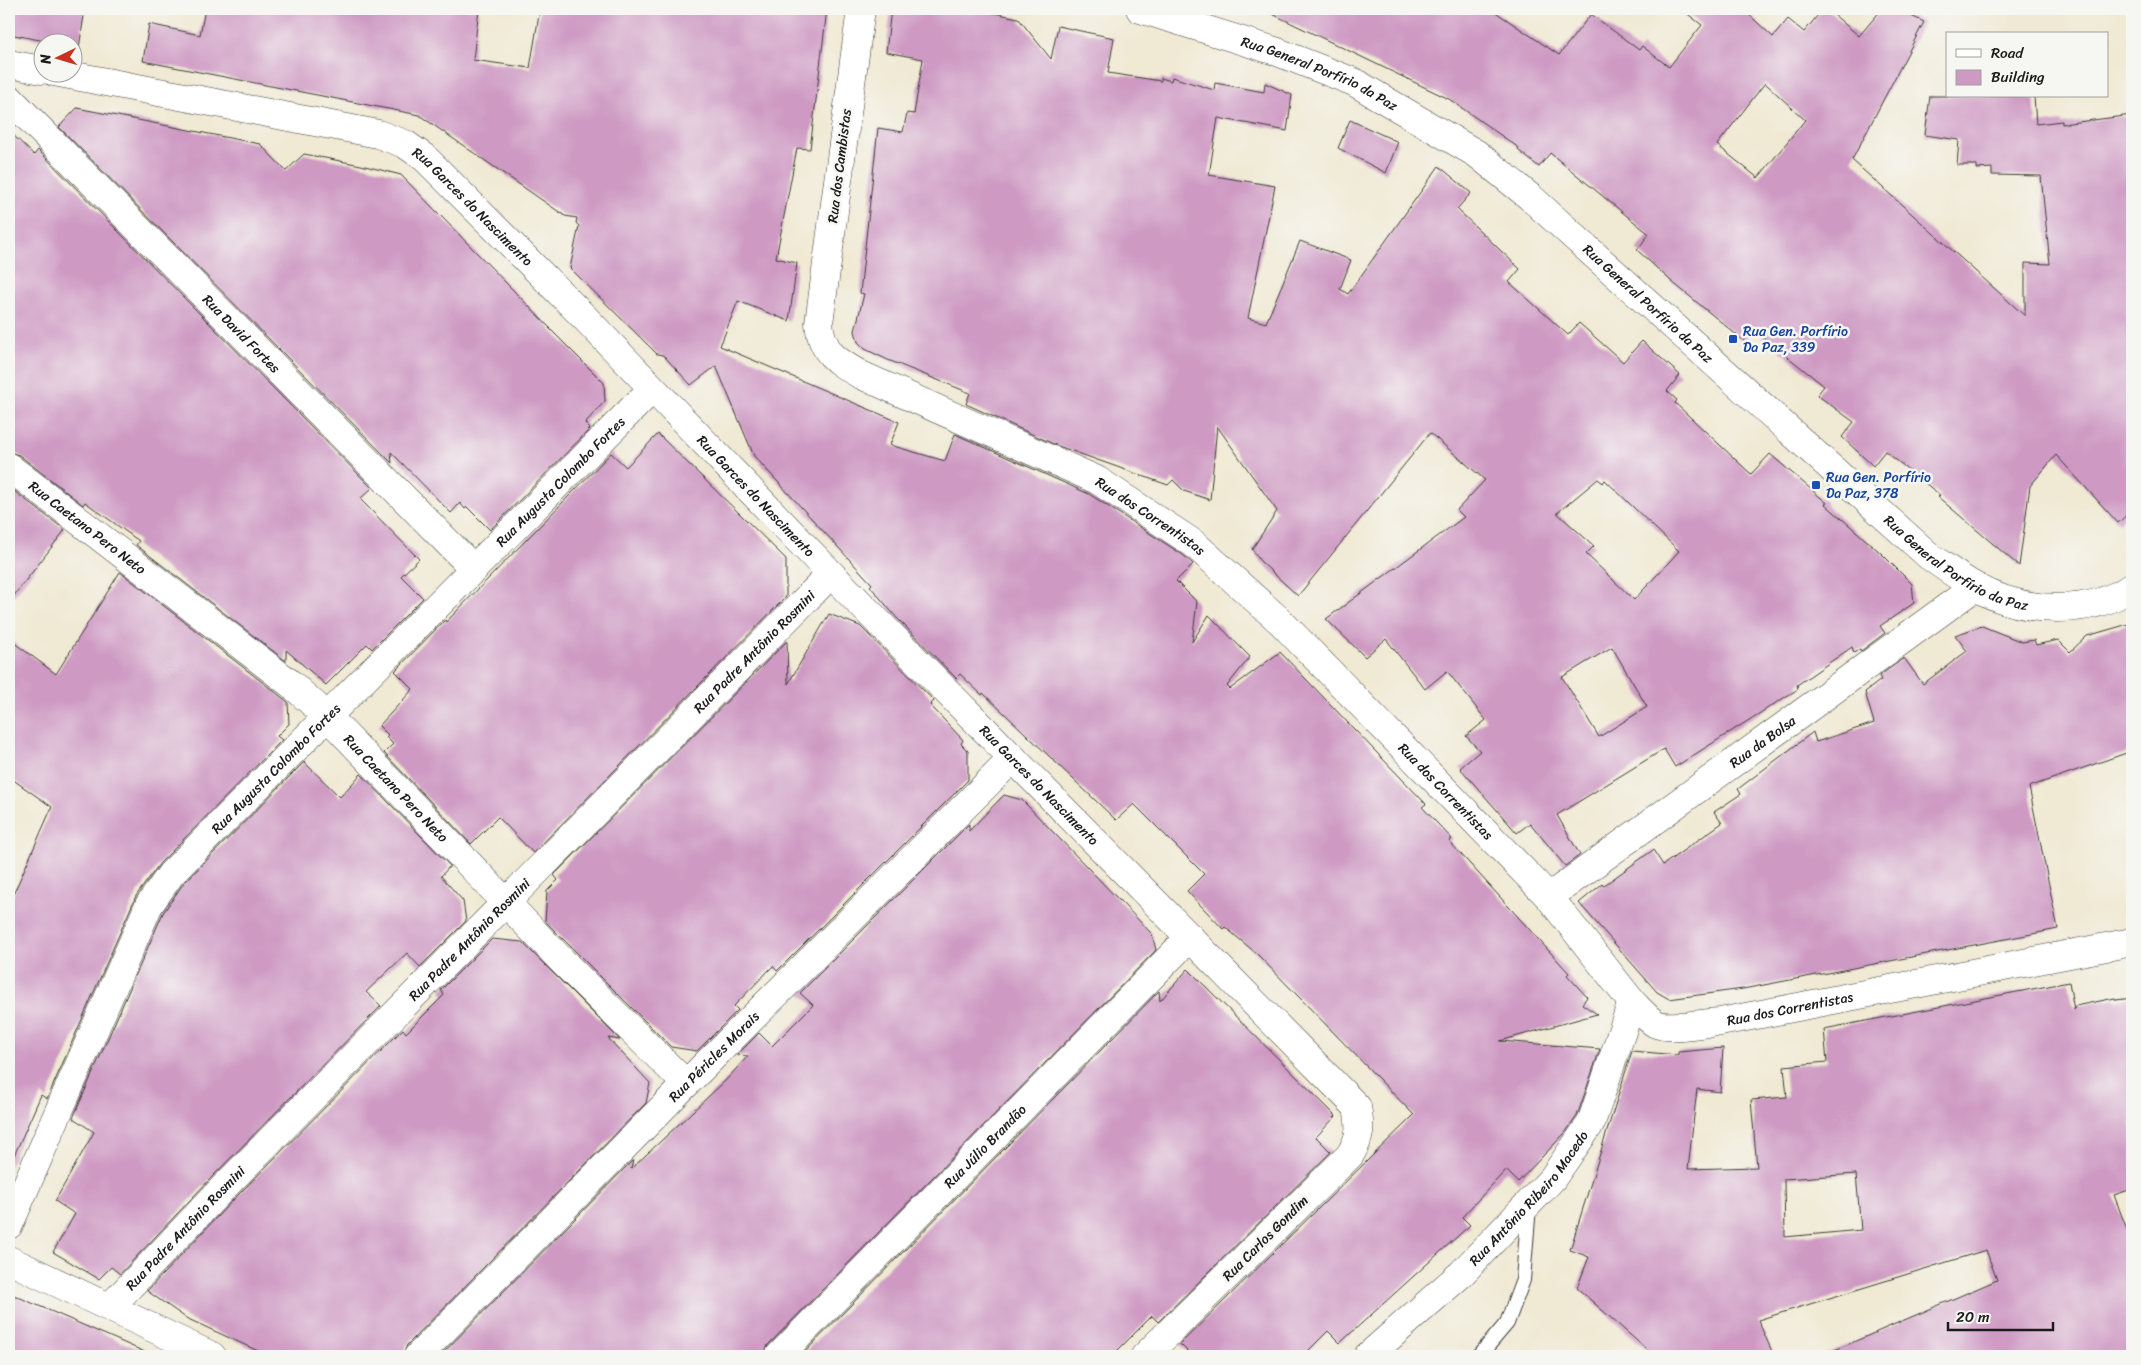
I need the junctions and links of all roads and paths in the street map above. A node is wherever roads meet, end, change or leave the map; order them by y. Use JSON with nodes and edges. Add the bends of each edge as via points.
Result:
{"nodes":[{"id":1,"x":860,"y":9,"type":"edge"},
{"id":2,"x":1140,"y":9,"type":"edge"},
{"id":3,"x":9,"y":64,"type":"edge"},
{"id":4,"x":32,"y":68,"type":"edge"},
{"id":5,"x":82,"y":77,"type":"edge"},
{"id":6,"x":9,"y":98,"type":"edge"},
{"id":7,"x":819,"y":323,"type":"joint"},
{"id":8,"x":652,"y":389,"type":"junction"},
{"id":9,"x":9,"y":467,"type":"edge"},
{"id":10,"x":474,"y":569,"type":"junction"},
{"id":11,"x":831,"y":574,"type":"junction"},
{"id":12,"x":1974,"y":587,"type":"junction"},
{"id":13,"x":2132,"y":587,"type":"edge"},
{"id":14,"x":327,"y":716,"type":"junction"},
{"id":15,"x":1013,"y":758,"type":"junction"},
{"id":16,"x":1549,"y":897,"type":"junction"},
{"id":17,"x":505,"y":902,"type":"junction"},
{"id":18,"x":1190,"y":937,"type":"junction"},
{"id":19,"x":2132,"y":942,"type":"edge"},
{"id":20,"x":1632,"y":1002,"type":"junction"},
{"id":21,"x":686,"y":1084,"type":"junction"},
{"id":22,"x":1357,"y":1107,"type":"joint"},
{"id":23,"x":1529,"y":1203,"type":"junction"},
{"id":24,"x":9,"y":1224,"type":"edge"},
{"id":25,"x":9,"y":1260,"type":"edge"},
{"id":26,"x":110,"y":1307,"type":"junction"},
{"id":27,"x":212,"y":1356,"type":"edge"},
{"id":28,"x":418,"y":1356,"type":"edge"},
{"id":29,"x":779,"y":1356,"type":"edge"},
{"id":30,"x":1145,"y":1356,"type":"edge"},
{"id":31,"x":1368,"y":1356,"type":"edge"},
{"id":32,"x":1478,"y":1356,"type":"edge"}],
"edges":[{"from":1,"to":7,"type":"street","name":"Rua dos Cambistas"},
{"from":2,"to":12,"type":"street","name":"Rua General Porfírio da Paz","via":[[1275,51],[1354,82],[1477,154],[1538,204],[1929,556]]},
{"from":3,"to":4,"type":"street"},
{"from":5,"to":8,"type":"street","name":"Rua Garces do Nascimento","via":[[378,134],[405,144],[425,158]]},
{"from":6,"to":10,"type":"street","name":"Rua David Fortes"},
{"from":7,"to":16,"type":"street","name":"Rua dos Correntistas","via":[[820,336],[838,362],[1097,480],[1193,543],[1280,621]]},
{"from":8,"to":10,"type":"street","name":"Rua Augusta Colombo Fortes"},
{"from":8,"to":11,"type":"street","name":"Rua Garces do Nascimento"},
{"from":9,"to":14,"type":"street","name":"Rua Caetano Pero Neto","via":[[291,684]]},
{"from":10,"to":14,"type":"street","name":"Rua Augusta Colombo Fortes"},
{"from":11,"to":15,"type":"street","name":"Rua Garces do Nascimento"},
{"from":11,"to":17,"type":"street","name":"Rua Padre Antônio Rosmini"},
{"from":12,"to":13,"type":"street","name":"Rua General Porfírio da Paz","via":[[2008,601],[2050,608],[2087,606],[2119,596]]},
{"from":12,"to":16,"type":"street","name":"Rua da Bolsa"},
{"from":14,"to":17,"type":"street","name":"Rua Caetano Pero Neto"},
{"from":14,"to":24,"type":"street","name":"Rua Augusta Colombo Fortes","via":[[171,874],[149,905]]},
{"from":15,"to":18,"type":"street","name":"Rua Garces do Nascimento"},
{"from":15,"to":21,"type":"street","name":"Rua Péricles Morais"},
{"from":16,"to":20,"type":"street","name":"Rua dos Correntistas"},
{"from":17,"to":21,"type":"street","name":"Rua Caetano Pero Neto"},
{"from":17,"to":26,"type":"street","name":"Rua Padre Antônio Rosmini"},
{"from":18,"to":22,"type":"street","name":"Rua Garces do Nascimento"},
{"from":18,"to":29,"type":"street","name":"Rua Júlio Brandão"},
{"from":19,"to":20,"type":"street","name":"Rua dos Correntistas","via":[[1720,1022],[1674,1026],[1656,1024]]},
{"from":20,"to":23,"type":"street","name":"Rua Antônio Ribeiro Macedo","via":[[1591,1124],[1552,1179]]},
{"from":21,"to":28,"type":"street","name":"Rua Péricles Morais"},
{"from":22,"to":30,"type":"street","name":"Rua Carlos Gondim","via":[[1358,1141],[1350,1155]]},
{"from":23,"to":31,"type":"street","name":"Rua Antônio Ribeiro Macedo","via":[[1461,1274]]},
{"from":23,"to":32,"type":"lane","via":[[1523,1280],[1506,1323]]},
{"from":25,"to":26,"type":"street"},
{"from":26,"to":27,"type":"street"}]}
